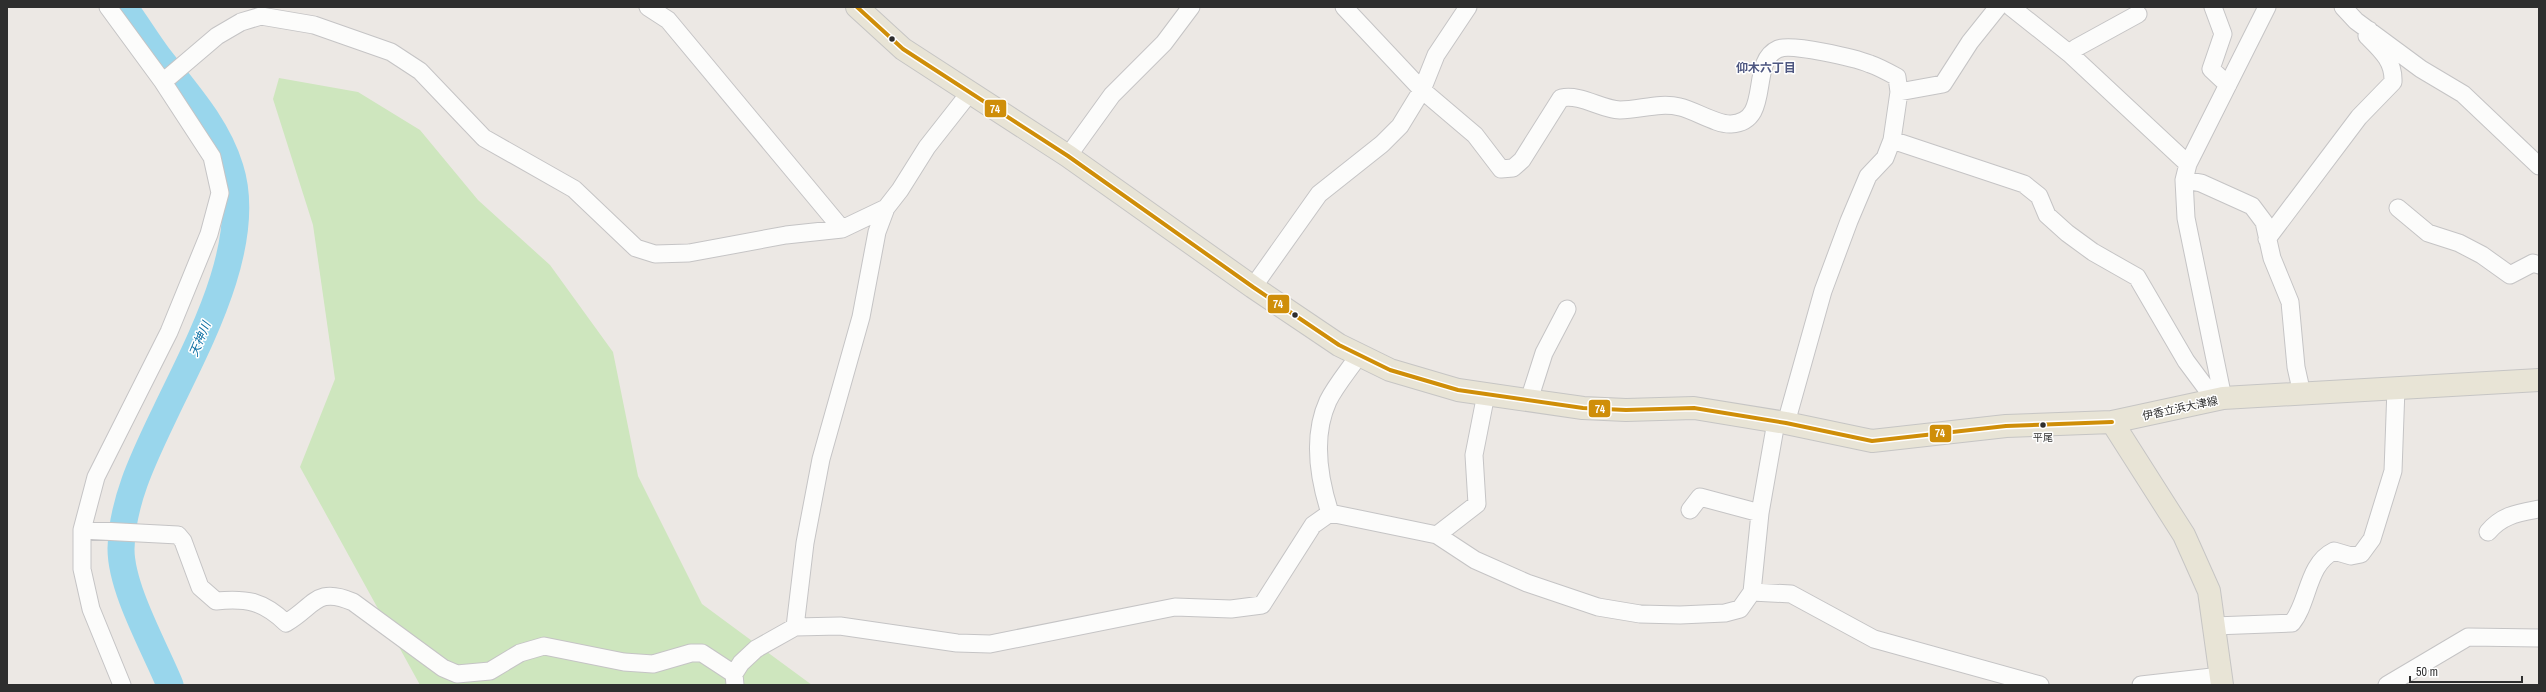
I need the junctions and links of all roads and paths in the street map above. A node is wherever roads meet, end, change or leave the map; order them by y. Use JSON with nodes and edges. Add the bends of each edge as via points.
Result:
{"nodes":[{"id":1,"x":108,"y":7,"type":"edge"},
{"id":2,"x":648,"y":7,"type":"edge"},
{"id":3,"x":857,"y":7,"type":"edge"},
{"id":4,"x":1191,"y":7,"type":"edge"},
{"id":5,"x":1344,"y":7,"type":"edge"},
{"id":6,"x":1468,"y":7,"type":"edge"},
{"id":7,"x":1998,"y":7,"type":"edge"},
{"id":8,"x":2011,"y":7,"type":"edge"},
{"id":9,"x":2213,"y":7,"type":"edge"},
{"id":10,"x":2267,"y":7,"type":"edge"},
{"id":11,"x":2343,"y":7,"type":"edge"},
{"id":12,"x":2138,"y":14,"type":"dead end"},
{"id":13,"x":2369,"y":30,"type":"junction"},
{"id":14,"x":2070,"y":54,"type":"junction"},
{"id":15,"x":163,"y":82,"type":"junction"},
{"id":16,"x":2228,"y":85,"type":"junction"},
{"id":17,"x":1422,"y":90,"type":"junction"},
{"id":18,"x":971,"y":91,"type":"junction"},
{"id":19,"x":1899,"y":92,"type":"junction"},
{"id":20,"x":1892,"y":140,"type":"junction"},
{"id":21,"x":1068,"y":156,"type":"junction"},
{"id":22,"x":2539,"y":166,"type":"edge"},
{"id":23,"x":2186,"y":172,"type":"junction"},
{"id":24,"x":886,"y":208,"type":"junction"},
{"id":25,"x":2398,"y":208,"type":"dead end"},
{"id":26,"x":842,"y":229,"type":"junction"},
{"id":27,"x":2268,"y":239,"type":"junction"},
{"id":28,"x":2539,"y":266,"type":"edge"},
{"id":29,"x":1253,"y":287,"type":"junction"},
{"id":30,"x":1567,"y":309,"type":"dead end"},
{"id":31,"x":1359,"y":355,"type":"junction"},
{"id":32,"x":2539,"y":380,"type":"edge"},
{"id":33,"x":2396,"y":388,"type":"junction"},
{"id":34,"x":1486,"y":394,"type":"junction"},
{"id":35,"x":2302,"y":394,"type":"junction"},
{"id":36,"x":2219,"y":399,"type":"junction"},
{"id":37,"x":1529,"y":400,"type":"junction"},
{"id":38,"x":1781,"y":422,"type":"junction"},
{"id":39,"x":2112,"y":422,"type":"junction"},
{"id":40,"x":2539,"y":509,"type":"edge"},
{"id":41,"x":1690,"y":510,"type":"dead end"},
{"id":42,"x":1330,"y":513,"type":"junction"},
{"id":43,"x":1760,"y":513,"type":"junction"},
{"id":44,"x":82,"y":530,"type":"junction"},
{"id":45,"x":2488,"y":532,"type":"dead end"},
{"id":46,"x":1437,"y":534,"type":"junction"},
{"id":47,"x":1752,"y":592,"type":"junction"},
{"id":48,"x":2214,"y":626,"type":"junction"},
{"id":49,"x":794,"y":627,"type":"junction"},
{"id":50,"x":2539,"y":638,"type":"edge"},
{"id":51,"x":735,"y":680,"type":"edge"},
{"id":52,"x":2221,"y":680,"type":"edge"},
{"id":53,"x":122,"y":685,"type":"edge"},
{"id":54,"x":2040,"y":685,"type":"edge"},
{"id":55,"x":2141,"y":685,"type":"edge"},
{"id":56,"x":2387,"y":685,"type":"edge"}],
"edges":[{"from":1,"to":15,"type":"street"},
{"from":2,"to":26,"type":"street","via":[[668,20]]},
{"from":3,"to":18,"type":"main road","name":"伊香立浜大津線","via":[[902,49]]},
{"from":4,"to":21,"type":"street","via":[[1164,43],[1112,95]]},
{"from":5,"to":17,"type":"street"},
{"from":6,"to":17,"type":"street","via":[[1436,55]]},
{"from":7,"to":19,"type":"street","via":[[1970,42],[1943,84]]},
{"from":8,"to":14,"type":"street"},
{"from":9,"to":16,"type":"street","via":[[2223,34],[2211,69]]},
{"from":10,"to":16,"type":"street"},
{"from":11,"to":13,"type":"street"},
{"from":12,"to":14,"type":"street","via":[[2076,48]]},
{"from":13,"to":22,"type":"street","via":[[2421,69],[2463,94]]},
{"from":13,"to":27,"type":"street","via":[[2367,36],[2392,64],[2393,82],[2358,116]]},
{"from":14,"to":23,"type":"street"},
{"from":15,"to":26,"type":"street","via":[[217,36],[241,22],[261,16],[314,25],[391,52],[420,71],[484,138],[574,189],[636,248],[655,254],[690,253],[786,235]]},
{"from":15,"to":44,"type":"street","via":[[212,157],[220,193],[209,234],[169,332],[96,477]]},
{"from":16,"to":23,"type":"street"},
{"from":17,"to":19,"type":"street","via":[[1474,135],[1501,170],[1513,168],[1522,160],[1561,98],[1570,97],[1619,110],[1661,104],[1680,107],[1730,124],[1744,122],[1752,115],[1757,102],[1766,59],[1777,49],[1791,46],[1868,63],[1897,77]]},
{"from":17,"to":29,"type":"street","via":[[1400,126],[1382,144],[1319,194]]},
{"from":18,"to":21,"type":"main road","name":"伊香立浜大津線"},
{"from":18,"to":24,"type":"street","via":[[927,147]]},
{"from":19,"to":20,"type":"street"},
{"from":20,"to":36,"type":"street","via":[[2024,184],[2039,196],[2048,215],[2067,233],[2093,252],[2137,277],[2186,362]]},
{"from":20,"to":38,"type":"street","via":[[1885,158],[1868,176],[1849,221],[1823,291]]},
{"from":21,"to":29,"type":"main road","name":"伊香立浜大津線"},
{"from":23,"to":27,"type":"street","via":[[2200,183],[2252,206],[2264,222]]},
{"from":23,"to":36,"type":"street","via":[[2186,218]]},
{"from":24,"to":26,"type":"street"},
{"from":24,"to":49,"type":"street","via":[[877,232],[861,317],[821,459],[805,543]]},
{"from":25,"to":28,"type":"street","via":[[2428,233],[2459,243],[2482,255],[2510,275],[2533,263]]},
{"from":27,"to":35,"type":"street","via":[[2272,258],[2290,302],[2296,366]]},
{"from":29,"to":31,"type":"main road","name":"伊香立浜大津線"},
{"from":30,"to":37,"type":"street","via":[[1544,353]]},
{"from":31,"to":34,"type":"main road","name":"伊香立浜大津線","via":[[1390,370],[1458,390]]},
{"from":31,"to":42,"type":"street","via":[[1328,402],[1319,440],[1321,485]]},
{"from":32,"to":33,"type":"main road","name":"伊香立浜大津線"},
{"from":33,"to":35,"type":"main road","name":"伊香立浜大津線"},
{"from":33,"to":48,"type":"street","via":[[2393,471],[2372,540],[2361,554],[2351,556],[2334,551],[2325,555],[2318,563],[2298,616],[2292,623]]},
{"from":34,"to":37,"type":"main road","name":"伊香立浜大津線"},
{"from":34,"to":46,"type":"street","via":[[1474,454],[1477,504]]},
{"from":35,"to":36,"type":"main road","name":"伊香立浜大津線"},
{"from":36,"to":39,"type":"main road","name":"伊香立浜大津線"},
{"from":37,"to":38,"type":"main road","name":"伊香立浜大津線","via":[[1583,408],[1694,408]]},
{"from":38,"to":39,"type":"main road","name":"伊香立浜大津線","via":[[1872,441],[2006,426]]},
{"from":38,"to":43,"type":"street"},
{"from":39,"to":48,"type":"main road","via":[[2184,535],[2209,591]]},
{"from":40,"to":45,"type":"street","via":[[2508,516],[2497,521]]},
{"from":41,"to":43,"type":"street","via":[[1700,497]]},
{"from":42,"to":46,"type":"street"},
{"from":42,"to":49,"type":"street","via":[[1313,525],[1262,605],[1231,609],[1175,607],[990,644],[957,643],[840,626]]},
{"from":43,"to":47,"type":"street"},
{"from":44,"to":51,"type":"street","via":[[178,535],[183,541],[200,587],[216,601],[241,599],[272,610],[286,623],[316,600],[329,595],[340,596],[354,602],[443,668],[457,674],[490,671],[520,653],[544,646],[624,662],[653,664],[691,653],[702,653]]},
{"from":44,"to":53,"type":"street","via":[[82,569],[91,609]]},
{"from":46,"to":47,"type":"street","via":[[1476,560],[1527,583],[1598,607],[1640,614],[1725,613],[1740,609]]},
{"from":47,"to":54,"type":"street","via":[[1791,594],[1874,639]]},
{"from":48,"to":52,"type":"main road"},
{"from":49,"to":51,"type":"street","via":[[756,649],[741,663]]},
{"from":50,"to":56,"type":"street","via":[[2468,637]]},
{"from":52,"to":55,"type":"street"}]}
